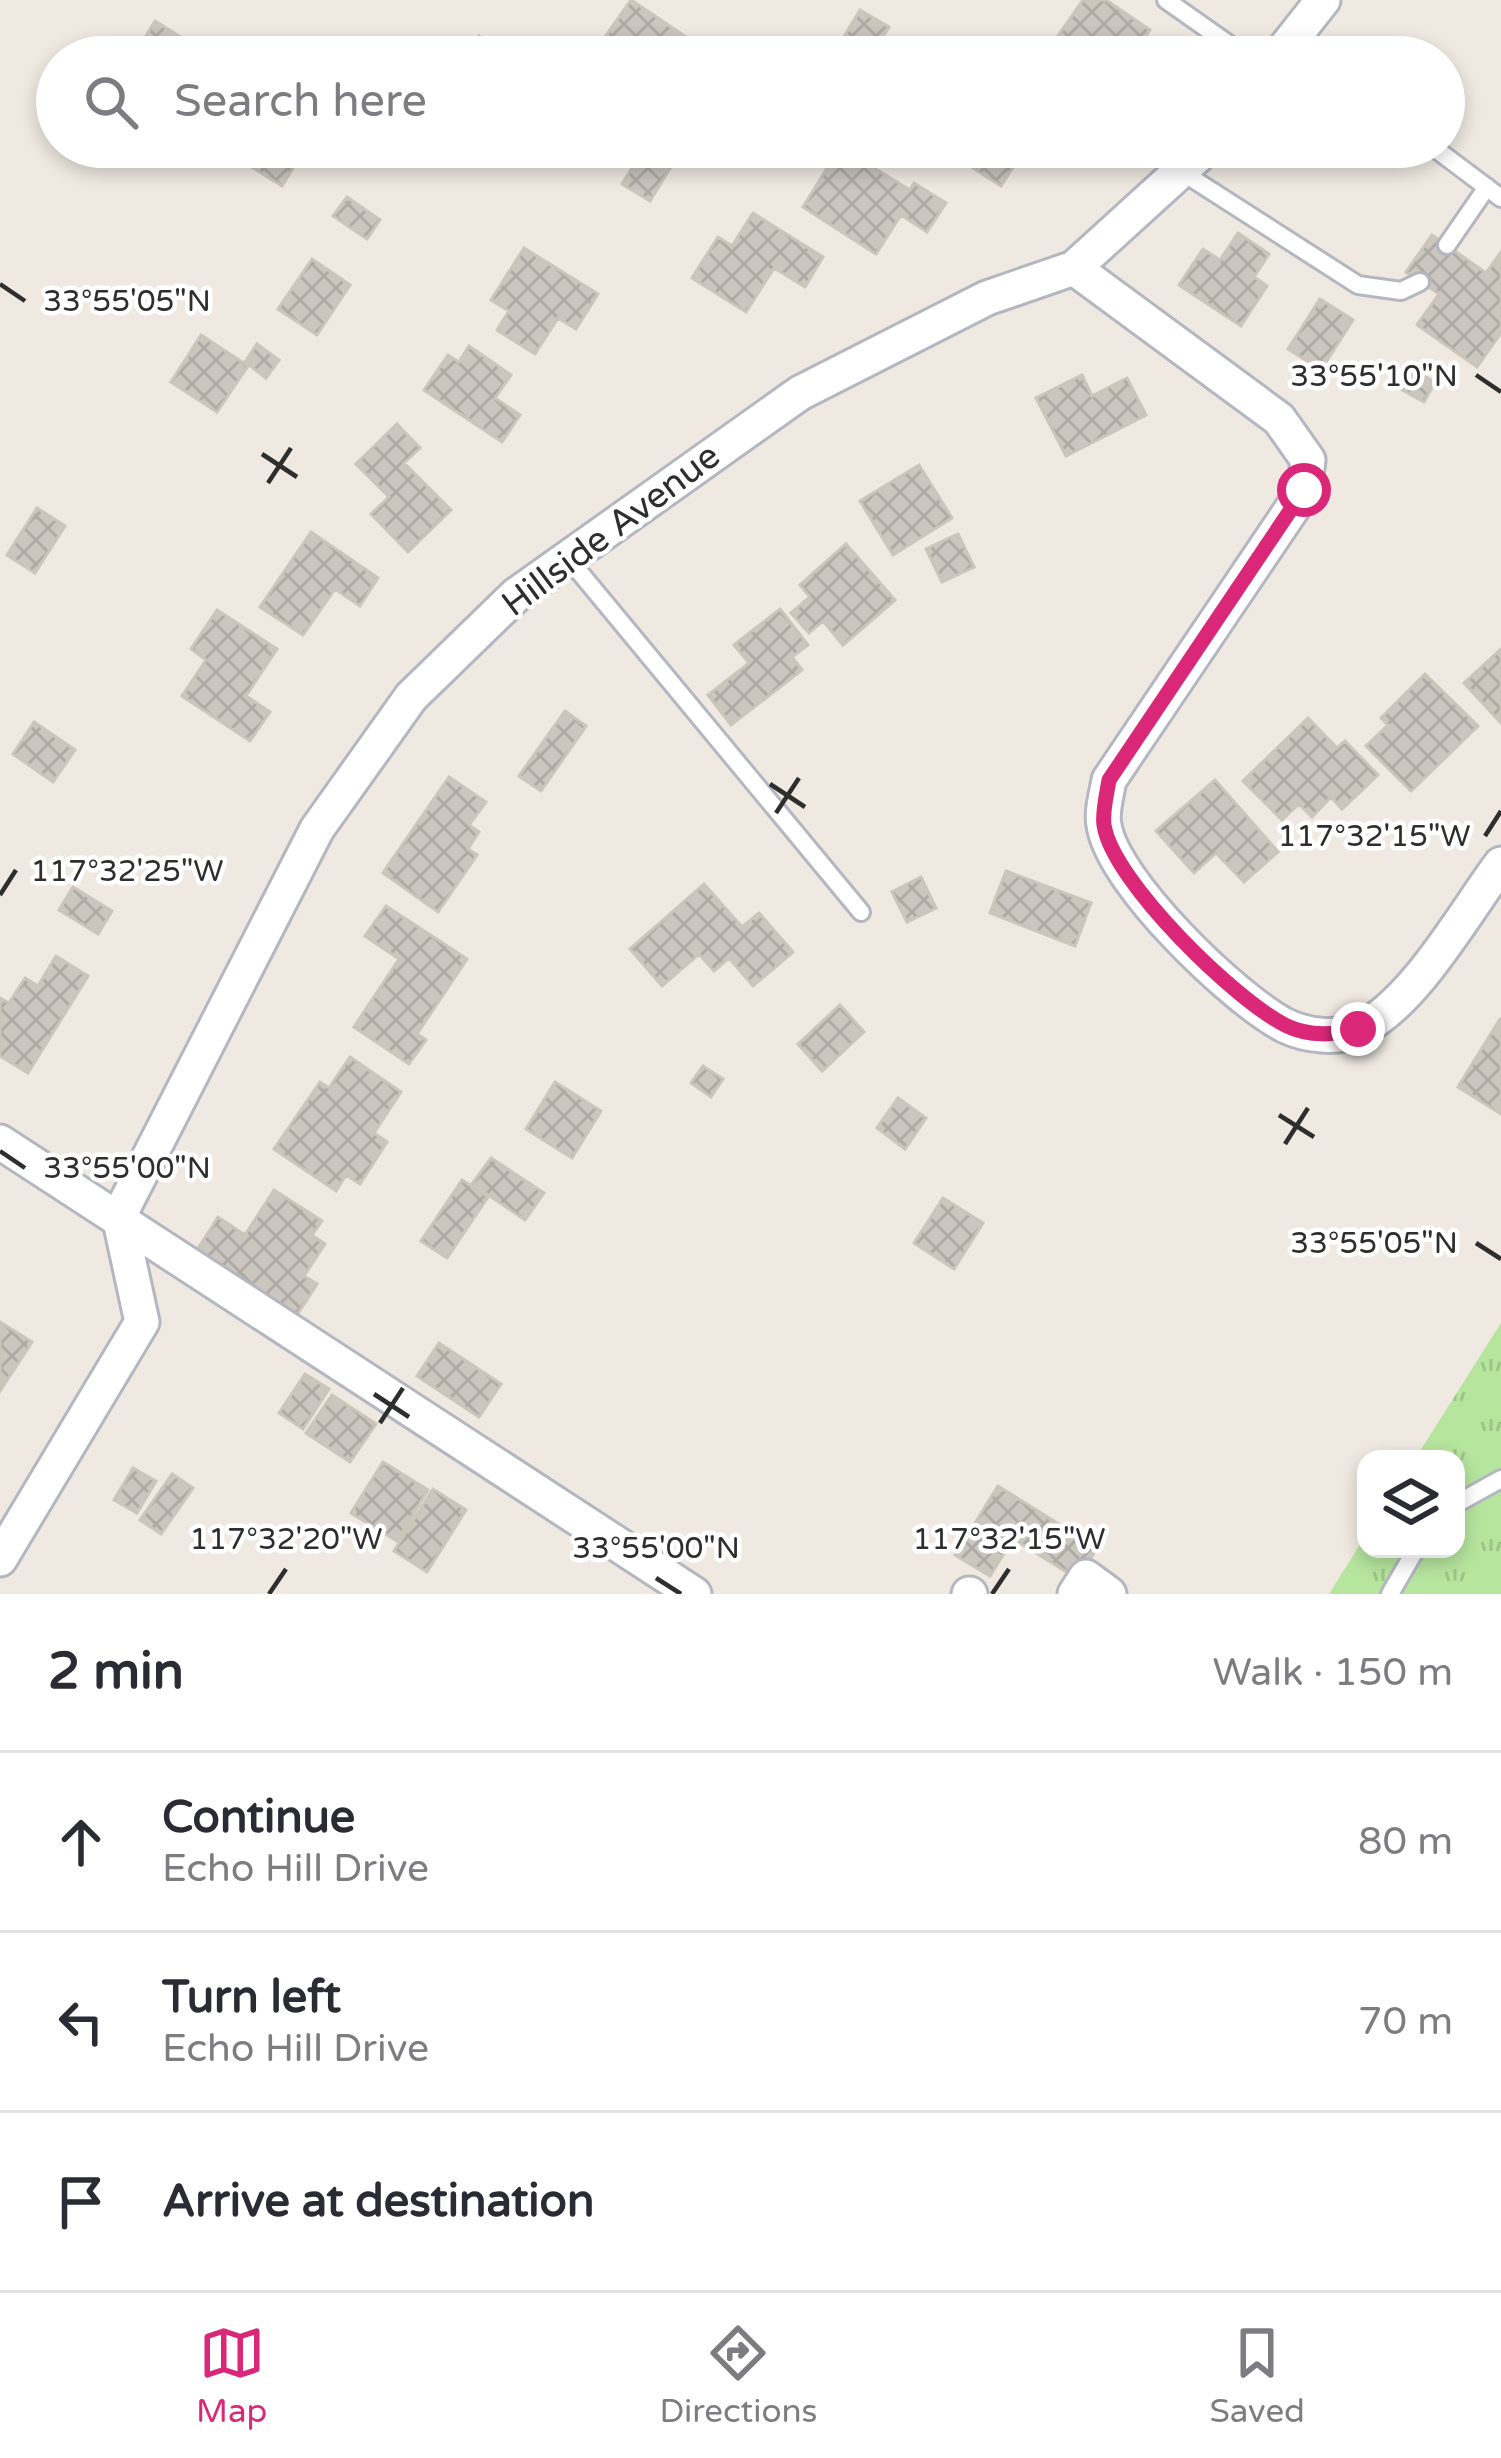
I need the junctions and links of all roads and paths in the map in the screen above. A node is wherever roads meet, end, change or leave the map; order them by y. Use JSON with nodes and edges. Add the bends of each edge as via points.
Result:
{"nodes":[{"id":1,"x":1166,"y":0,"type":"edge"},
{"id":2,"x":1323,"y":0,"type":"edge"},
{"id":3,"x":1217,"y":36,"type":"edge"},
{"id":4,"x":1302,"y":36,"type":"edge"},
{"id":5,"x":1186,"y":168,"type":"edge"},
{"id":6,"x":1461,"y":168,"type":"edge"},
{"id":7,"x":1182,"y":172,"type":"junction"},
{"id":8,"x":1494,"y":193,"type":"edge"},
{"id":9,"x":1447,"y":245,"type":"dead end"},
{"id":10,"x":1074,"y":268,"type":"junction"},
{"id":11,"x":1420,"y":282,"type":"dead end"},
{"id":12,"x":566,"y":556,"type":"junction"},
{"id":13,"x":1501,"y":864,"type":"edge"},
{"id":14,"x":862,"y":912,"type":"dead end"},
{"id":15,"x":0,"y":1142,"type":"edge"},
{"id":16,"x":119,"y":1216,"type":"junction"},
{"id":17,"x":1501,"y":1479,"type":"edge"},
{"id":18,"x":1465,"y":1499,"type":"edge"},
{"id":19,"x":0,"y":1558,"type":"edge"},
{"id":20,"x":1411,"y":1558,"type":"edge"},
{"id":21,"x":694,"y":1594,"type":"edge"},
{"id":22,"x":1075,"y":1594,"type":"edge"},
{"id":23,"x":1108,"y":1594,"type":"edge"},
{"id":24,"x":1390,"y":1594,"type":"edge"}],
"edges":[{"from":1,"to":3,"type":"lane"},
{"from":2,"to":4,"type":"street"},
{"from":5,"to":7,"type":"street","name":"Hillside Avenue"},
{"from":6,"to":8,"type":"lane"},
{"from":7,"to":10,"type":"street","name":"Hillside Avenue"},
{"from":7,"to":11,"type":"lane","via":[[1358,285],[1401,291]]},
{"from":8,"to":9,"type":"lane"},
{"from":10,"to":12,"type":"street","name":"Hillside Avenue","via":[[987,298],[800,393]]},
{"from":10,"to":13,"type":"street","via":[[1279,419],[1308,460],[1304,490],[1109,780],[1103,825],[1123,872],[1200,960],[1287,1026],[1329,1036],[1384,1011]]},
{"from":12,"to":14,"type":"lane"},
{"from":12,"to":16,"type":"street","name":"Hillside Avenue","via":[[411,697],[316,829]]},
{"from":15,"to":16,"type":"street"},
{"from":16,"to":19,"type":"street","via":[[142,1322]]},
{"from":16,"to":21,"type":"street"},
{"from":17,"to":18,"type":"lane"},
{"from":20,"to":24,"type":"lane"},
{"from":22,"to":23,"type":"street","via":[[1086,1577]]}]}
